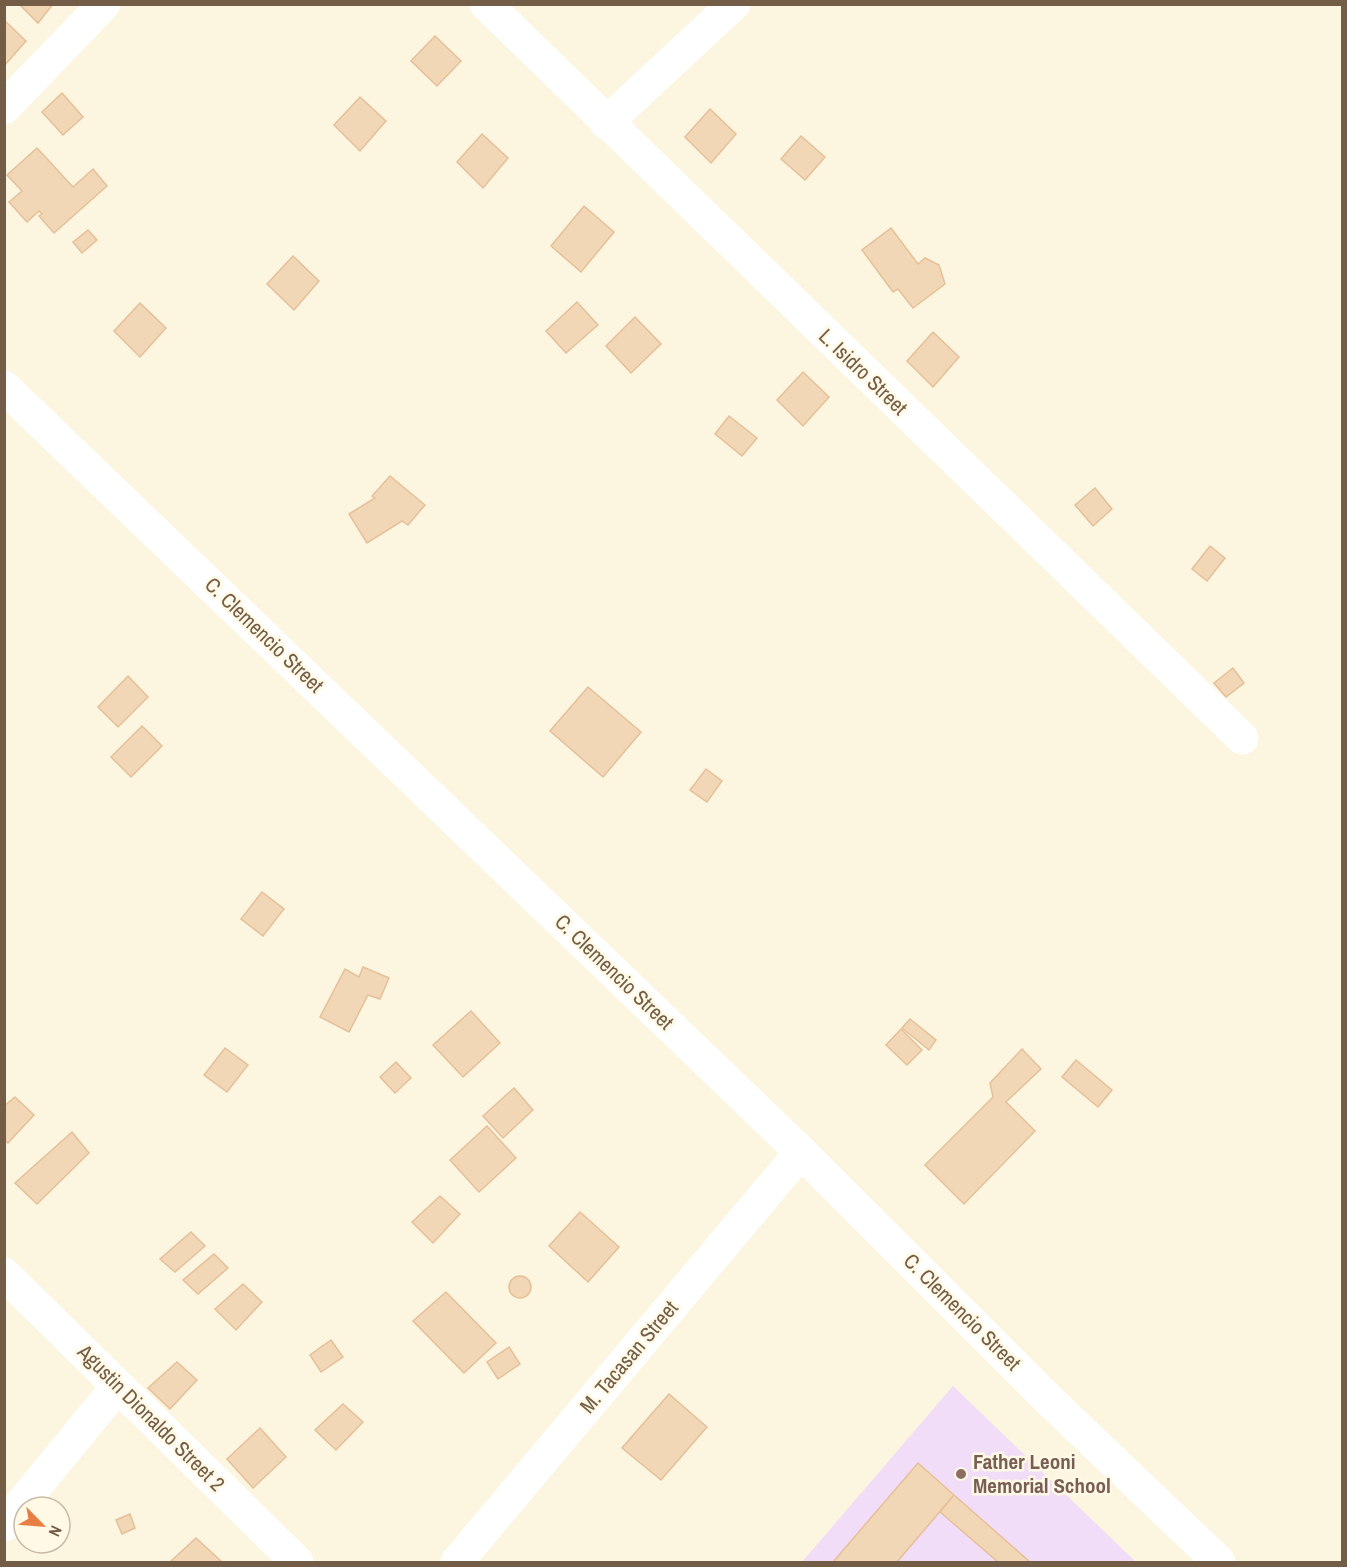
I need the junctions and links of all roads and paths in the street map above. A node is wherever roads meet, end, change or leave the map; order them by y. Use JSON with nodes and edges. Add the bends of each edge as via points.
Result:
{"nodes":[{"id":1,"x":104,"y":4,"type":"edge"},
{"id":2,"x":486,"y":4,"type":"edge"},
{"id":3,"x":734,"y":4,"type":"edge"},
{"id":4,"x":4,"y":108,"type":"edge"},
{"id":5,"x":606,"y":123,"type":"junction"},
{"id":6,"x":4,"y":387,"type":"edge"},
{"id":7,"x":1242,"y":738,"type":"dead end"},
{"id":8,"x":801,"y":1152,"type":"junction"},
{"id":9,"x":4,"y":1274,"type":"edge"},
{"id":10,"x":118,"y":1386,"type":"junction"},
{"id":11,"x":4,"y":1525,"type":"edge"},
{"id":12,"x":297,"y":1563,"type":"edge"},
{"id":13,"x":457,"y":1563,"type":"edge"},
{"id":14,"x":1219,"y":1563,"type":"edge"}],
"edges":[{"from":1,"to":4,"type":"street"},
{"from":2,"to":5,"type":"street","name":"L. Isidro Street"},
{"from":3,"to":5,"type":"street"},
{"from":5,"to":7,"type":"street","name":"L. Isidro Street"},
{"from":6,"to":8,"type":"street","name":"C. Clemencio Street"},
{"from":8,"to":13,"type":"street","name":"M. Tacasan Street"},
{"from":8,"to":14,"type":"street","name":"C. Clemencio Street"},
{"from":9,"to":10,"type":"street","name":"Agustin Dionaldo Street 2"},
{"from":10,"to":11,"type":"street"},
{"from":10,"to":12,"type":"street","name":"Agustin Dionaldo Street 2"}]}
